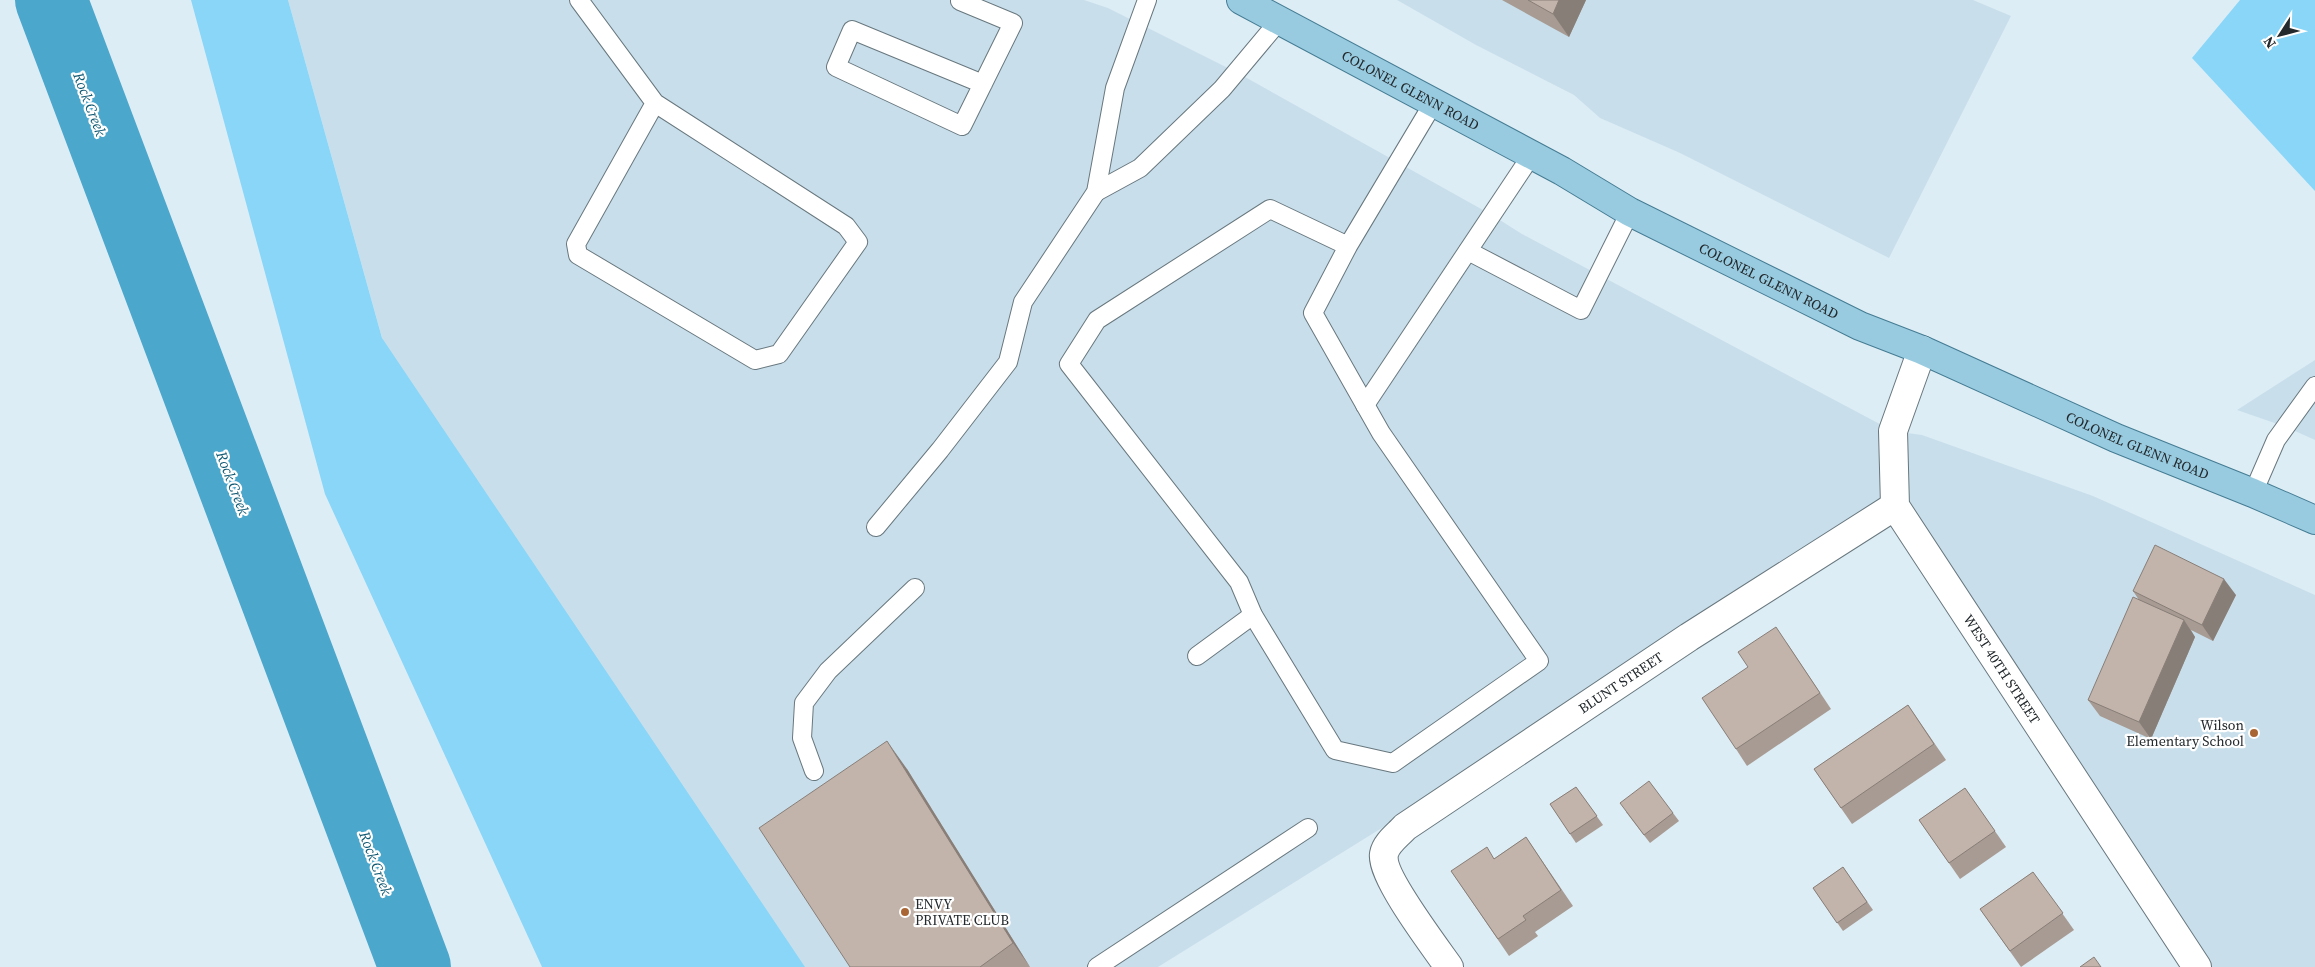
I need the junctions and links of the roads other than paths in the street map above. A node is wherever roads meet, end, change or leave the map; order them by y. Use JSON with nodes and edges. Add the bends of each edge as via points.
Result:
{"nodes":[{"id":1,"x":579,"y":0,"type":"edge"},
{"id":2,"x":959,"y":0,"type":"edge"},
{"id":3,"x":1147,"y":0,"type":"edge"},
{"id":4,"x":1241,"y":0,"type":"edge"},
{"id":5,"x":1279,"y":21,"type":"junction"},
{"id":6,"x":983,"y":84,"type":"junction"},
{"id":7,"x":1434,"y":102,"type":"junction"},
{"id":8,"x":655,"y":103,"type":"junction"},
{"id":9,"x":1531,"y":156,"type":"junction"},
{"id":10,"x":1096,"y":192,"type":"junction"},
{"id":11,"x":1630,"y":212,"type":"junction"},
{"id":12,"x":1348,"y":246,"type":"junction"},
{"id":13,"x":1468,"y":251,"type":"junction"},
{"id":14,"x":1922,"y":350,"type":"junction"},
{"id":15,"x":2315,"y":386,"type":"edge"},
{"id":16,"x":1365,"y":405,"type":"junction"},
{"id":17,"x":2253,"y":493,"type":"junction"},
{"id":18,"x":1895,"y":506,"type":"junction"},
{"id":19,"x":2315,"y":520,"type":"edge"},
{"id":20,"x":876,"y":527,"type":"dead end"},
{"id":21,"x":915,"y":588,"type":"dead end"},
{"id":22,"x":1253,"y":614,"type":"junction"},
{"id":23,"x":1197,"y":656,"type":"dead end"},
{"id":24,"x":814,"y":771,"type":"dead end"},
{"id":25,"x":1308,"y":828,"type":"dead end"},
{"id":26,"x":1097,"y":967,"type":"edge"},
{"id":27,"x":1448,"y":967,"type":"edge"},
{"id":28,"x":2198,"y":967,"type":"edge"}],
"edges":[{"from":1,"to":8,"type":"lane"},
{"from":2,"to":6,"type":"lane","via":[[1013,23]]},
{"from":3,"to":10,"type":"lane","via":[[1115,88]]},
{"from":4,"to":5,"type":"main road","name":"COLONEL GLENN ROAD"},
{"from":5,"to":7,"type":"main road","name":"COLONEL GLENN ROAD"},
{"from":5,"to":10,"type":"lane","via":[[1222,89],[1140,168]]},
{"from":6,"to":6,"type":"lane","via":[[962,126],[836,67],[852,30]]},
{"from":7,"to":9,"type":"main road","name":"COLONEL GLENN ROAD"},
{"from":7,"to":12,"type":"lane"},
{"from":8,"to":8,"type":"lane","via":[[846,226],[858,242],[779,354],[755,360],[578,255],[576,244]]},
{"from":9,"to":11,"type":"main road","name":"COLONEL GLENN ROAD"},
{"from":9,"to":13,"type":"lane"},
{"from":10,"to":20,"type":"lane","via":[[1023,302],[1008,362]]},
{"from":11,"to":13,"type":"lane","via":[[1581,310]]},
{"from":11,"to":14,"type":"main road","name":"COLONEL GLENN ROAD","via":[[1860,326]]},
{"from":12,"to":16,"type":"lane","via":[[1313,313]]},
{"from":12,"to":22,"type":"lane","via":[[1270,209],[1096,320],[1069,364],[1239,582]]},
{"from":13,"to":16,"type":"lane"},
{"from":14,"to":17,"type":"main road","name":"COLONEL GLENN ROAD","via":[[2116,438]]},
{"from":14,"to":18,"type":"street","via":[[1893,431]]},
{"from":15,"to":17,"type":"lane","via":[[2276,440]]},
{"from":16,"to":22,"type":"lane","via":[[1381,433],[1539,661],[1393,763],[1335,750]]},
{"from":17,"to":19,"type":"main road","name":"COLONEL GLENN ROAD"},
{"from":18,"to":27,"type":"street","name":"BLUNT STREET","via":[[1689,637],[1405,827],[1389,843],[1384,855],[1385,867],[1393,884]]},
{"from":18,"to":28,"type":"street","name":"WEST 40TH STREET"},
{"from":21,"to":24,"type":"lane","via":[[828,671],[804,703],[802,738]]},
{"from":22,"to":23,"type":"lane"},
{"from":25,"to":26,"type":"lane"}]}
